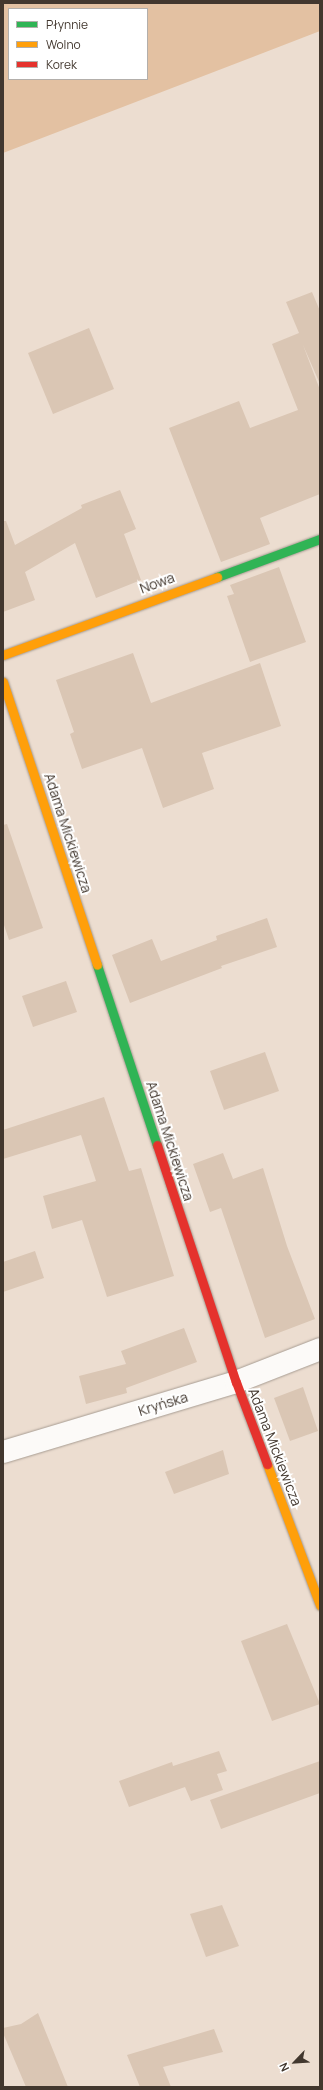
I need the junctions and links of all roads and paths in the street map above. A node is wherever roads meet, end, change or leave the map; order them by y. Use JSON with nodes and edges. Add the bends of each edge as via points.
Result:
{"nodes":[{"id":1,"x":320,"y":539,"type":"edge"},
{"id":2,"x":3,"y":655,"type":"edge"},
{"id":3,"x":3,"y":682,"type":"edge"},
{"id":4,"x":320,"y":1349,"type":"edge"},
{"id":5,"x":236,"y":1382,"type":"junction"},
{"id":6,"x":3,"y":1452,"type":"edge"},
{"id":7,"x":320,"y":1605,"type":"edge"}],
"edges":[{"from":1,"to":2,"type":"street","name":"Nowa"},
{"from":3,"to":5,"type":"street","name":"Adama Mickiewicza"},
{"from":4,"to":5,"type":"street","name":"Kryńska"},
{"from":5,"to":6,"type":"street","name":"Kryńska"},
{"from":5,"to":7,"type":"street","name":"Adama Mickiewicza"}]}
